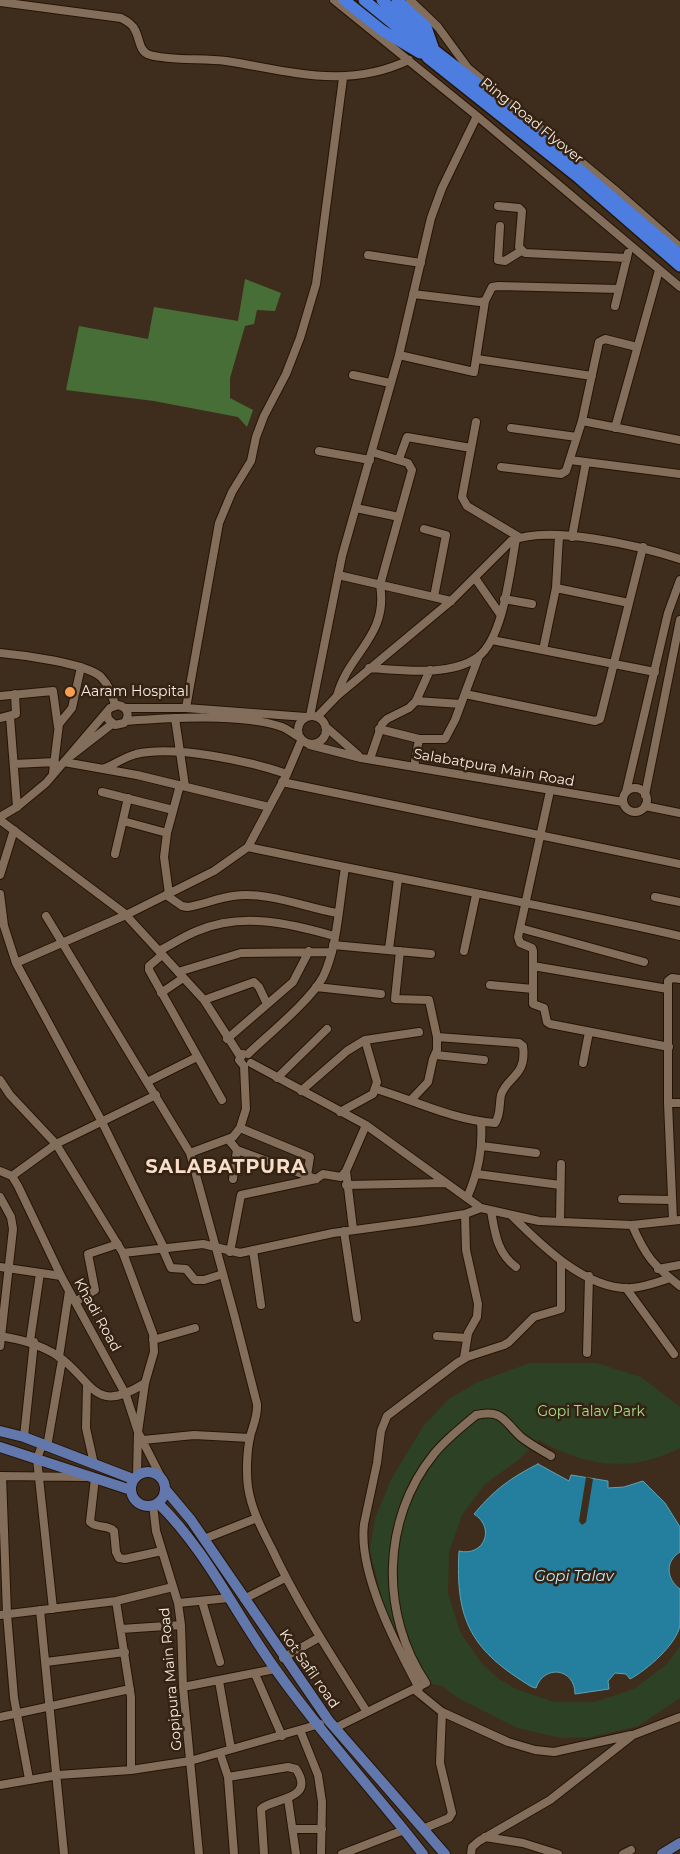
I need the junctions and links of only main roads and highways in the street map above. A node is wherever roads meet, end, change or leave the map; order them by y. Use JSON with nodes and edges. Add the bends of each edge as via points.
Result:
{"nodes":[{"id":1,"x":344,"y":0,"type":"edge"},
{"id":2,"x":354,"y":0,"type":"edge"},
{"id":3,"x":364,"y":0,"type":"edge"},
{"id":4,"x":372,"y":0,"type":"edge"},
{"id":5,"x":382,"y":0,"type":"edge"},
{"id":6,"x":397,"y":0,"type":"edge"},
{"id":7,"x":431,"y":54,"type":"junction"},
{"id":8,"x":680,"y":255,"type":"edge"},
{"id":9,"x":680,"y":266,"type":"edge"},
{"id":10,"x":0,"y":1431,"type":"edge"},
{"id":11,"x":0,"y":1447,"type":"edge"},
{"id":12,"x":134,"y":1481,"type":"junction"},
{"id":13,"x":163,"y":1484,"type":"junction"},
{"id":14,"x":155,"y":1504,"type":"junction"},
{"id":15,"x":680,"y":1843,"type":"edge"},
{"id":16,"x":423,"y":1854,"type":"edge"},
{"id":17,"x":445,"y":1854,"type":"edge"},
{"id":18,"x":662,"y":1854,"type":"edge"}],
"edges":[{"from":1,"to":7,"type":"highway","via":[[383,31]]},
{"from":2,"to":7,"type":"highway"},
{"from":3,"to":7,"type":"highway","name":"Ring Road Flyover"},
{"from":4,"to":7,"type":"highway","name":"Ring Road Flyover"},
{"from":5,"to":7,"type":"highway"},
{"from":6,"to":7,"type":"highway","via":[[426,27]]},
{"from":7,"to":8,"type":"highway","name":"Ring Road Flyover","via":[[495,97]]},
{"from":7,"to":9,"type":"highway","name":"Ring Road Flyover"},
{"from":10,"to":12,"type":"main road","via":[[24,1437]]},
{"from":11,"to":12,"type":"main road","via":[[93,1477]]},
{"from":12,"to":13,"type":"main road","via":[[142,1473],[153,1473]]},
{"from":12,"to":14,"type":"main road","via":[[138,1503]]},
{"from":13,"to":14,"type":"main road"},
{"from":13,"to":17,"type":"main road","name":"Kot Safil road","via":[[332,1724]]},
{"from":14,"to":16,"type":"main road","via":[[190,1538],[275,1669],[316,1725]]},
{"from":15,"to":18,"type":"main road"}]}
